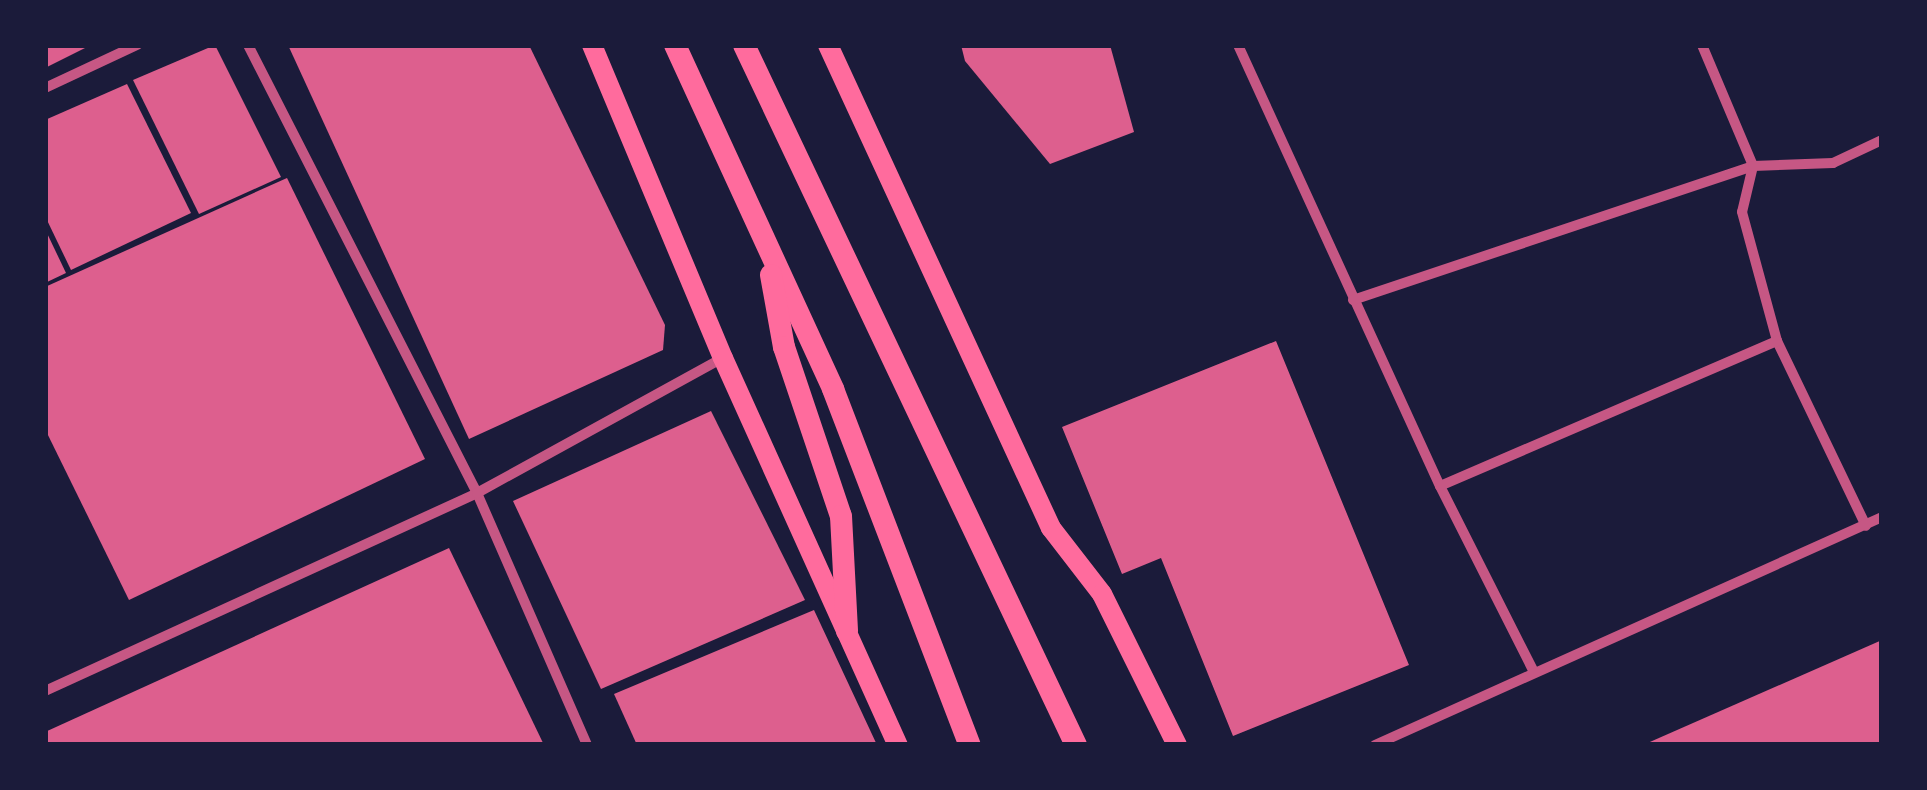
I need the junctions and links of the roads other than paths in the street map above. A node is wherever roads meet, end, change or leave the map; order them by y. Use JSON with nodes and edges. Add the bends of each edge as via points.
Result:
{"nodes":[{"id":1,"x":137,"y":45,"type":"edge"},
{"id":2,"x":248,"y":45,"type":"edge"},
{"id":3,"x":592,"y":45,"type":"edge"},
{"id":4,"x":675,"y":45,"type":"edge"},
{"id":5,"x":744,"y":45,"type":"edge"},
{"id":6,"x":828,"y":45,"type":"edge"},
{"id":7,"x":1238,"y":45,"type":"edge"},
{"id":8,"x":1702,"y":45,"type":"edge"},
{"id":9,"x":45,"y":88,"type":"edge"},
{"id":10,"x":1882,"y":140,"type":"edge"},
{"id":11,"x":1752,"y":166,"type":"junction"},
{"id":12,"x":765,"y":242,"type":"junction"},
{"id":13,"x":1352,"y":300,"type":"junction"},
{"id":14,"x":1777,"y":341,"type":"junction"},
{"id":15,"x":723,"y":358,"type":"junction"},
{"id":16,"x":1440,"y":486,"type":"junction"},
{"id":17,"x":477,"y":493,"type":"junction"},
{"id":18,"x":1882,"y":517,"type":"edge"},
{"id":19,"x":1866,"y":526,"type":"junction"},
{"id":20,"x":847,"y":631,"type":"junction"},
{"id":21,"x":1533,"y":670,"type":"junction"},
{"id":22,"x":45,"y":691,"type":"edge"},
{"id":23,"x":587,"y":745,"type":"edge"},
{"id":24,"x":898,"y":745,"type":"edge"},
{"id":25,"x":970,"y":745,"type":"edge"},
{"id":26,"x":1076,"y":745,"type":"edge"},
{"id":27,"x":1177,"y":745,"type":"edge"},
{"id":28,"x":1375,"y":745,"type":"edge"}],
"edges":[{"from":1,"to":9,"type":"street"},
{"from":2,"to":17,"type":"street"},
{"from":3,"to":15,"type":"main road"},
{"from":4,"to":12,"type":"highway"},
{"from":5,"to":26,"type":"highway"},
{"from":6,"to":27,"type":"main road","via":[[1052,528],[1102,594]]},
{"from":7,"to":13,"type":"street"},
{"from":8,"to":11,"type":"street"},
{"from":10,"to":11,"type":"street","via":[[1833,163]]},
{"from":11,"to":13,"type":"street"},
{"from":11,"to":14,"type":"street","via":[[1742,212]]},
{"from":12,"to":20,"type":"highway","via":[[784,347],[841,516]]},
{"from":12,"to":25,"type":"highway","via":[[834,389]]},
{"from":13,"to":16,"type":"street"},
{"from":14,"to":16,"type":"street"},
{"from":14,"to":19,"type":"street"},
{"from":15,"to":17,"type":"street"},
{"from":15,"to":20,"type":"main road"},
{"from":16,"to":21,"type":"street"},
{"from":17,"to":22,"type":"street"},
{"from":17,"to":23,"type":"street"},
{"from":18,"to":19,"type":"street"},
{"from":19,"to":21,"type":"street"},
{"from":20,"to":24,"type":"main road"},
{"from":21,"to":28,"type":"street"}]}
